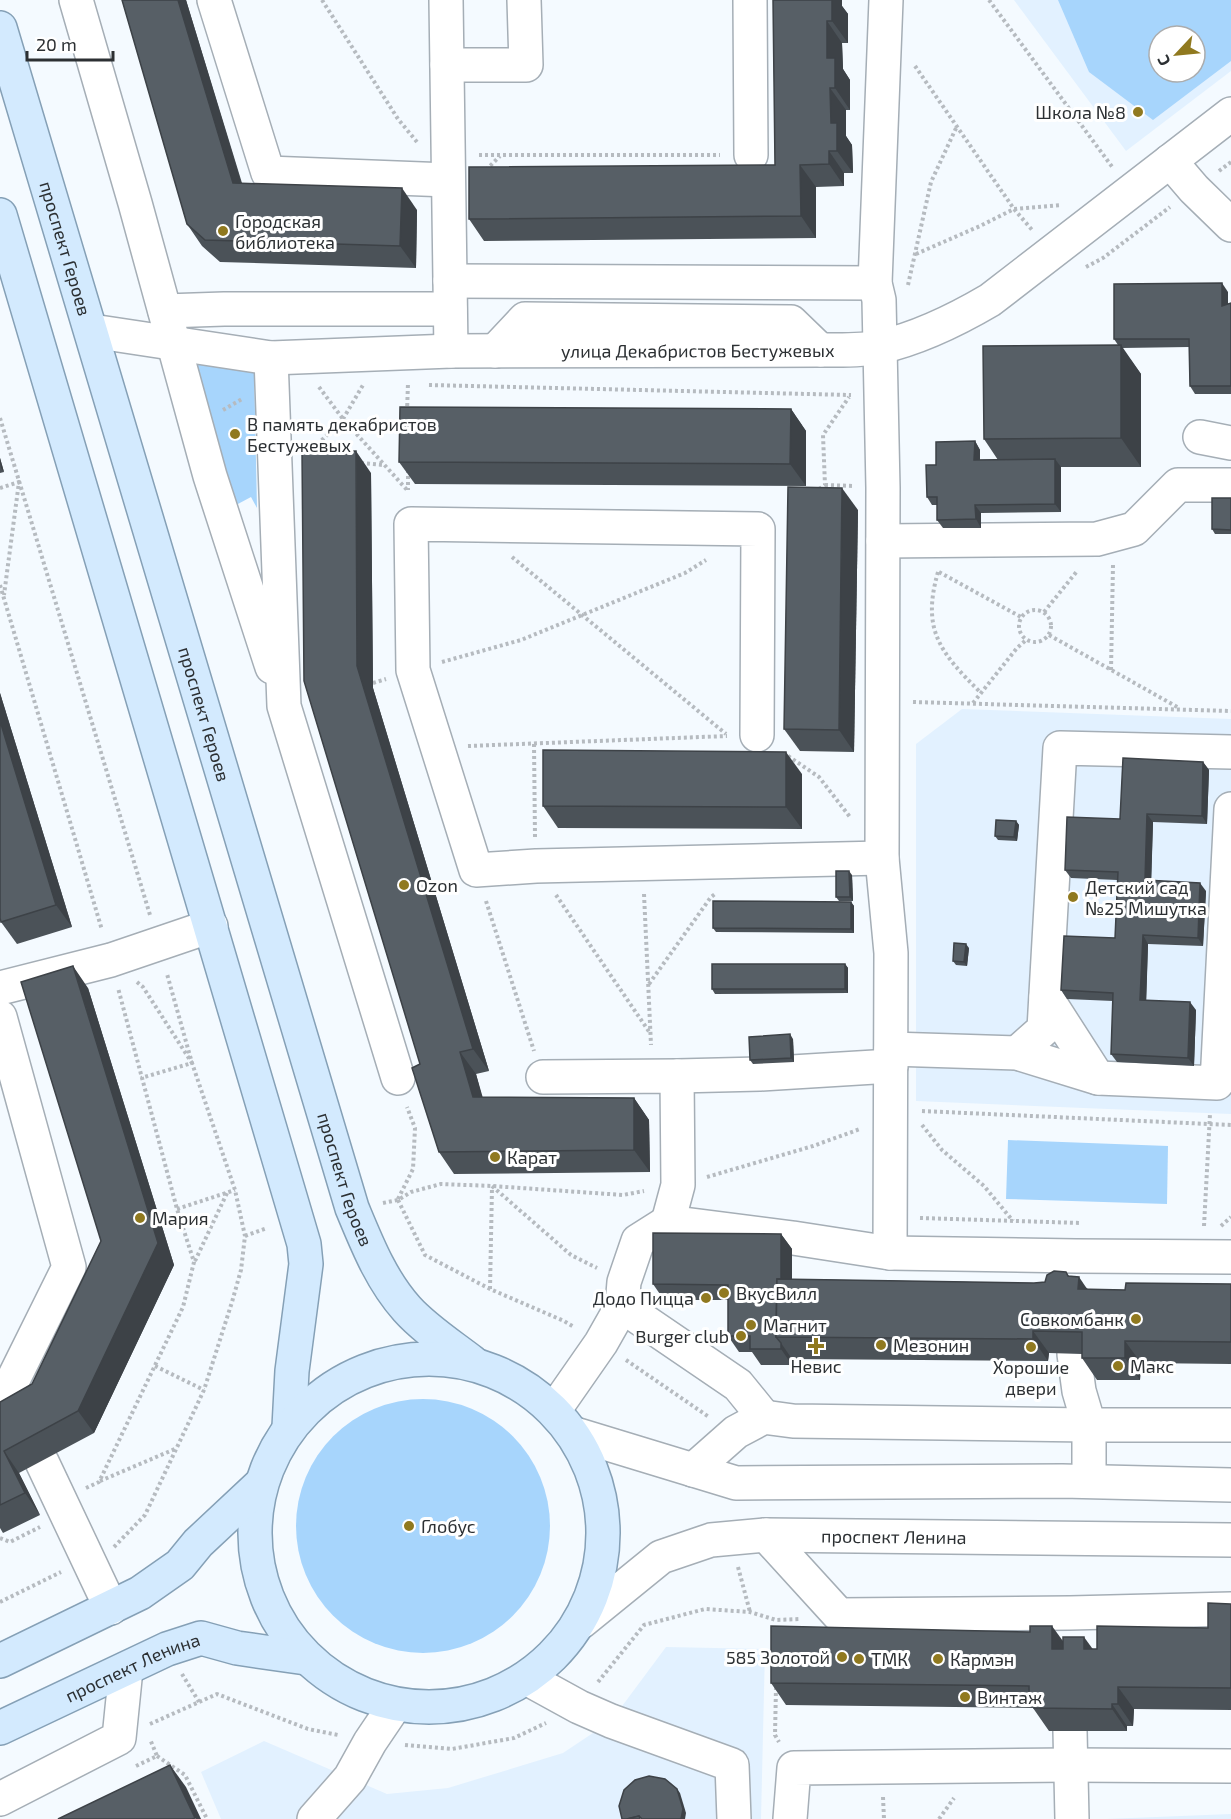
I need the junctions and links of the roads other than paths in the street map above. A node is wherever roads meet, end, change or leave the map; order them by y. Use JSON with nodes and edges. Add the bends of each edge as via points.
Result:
{"nodes":[{"id":1,"x":76,"y":0,"type":"edge"},
{"id":2,"x":214,"y":0,"type":"edge"},
{"id":3,"x":446,"y":0,"type":"edge"},
{"id":4,"x":524,"y":0,"type":"edge"},
{"id":5,"x":750,"y":0,"type":"edge"},
{"id":6,"x":886,"y":13,"type":"edge"},
{"id":7,"x":0,"y":28,"type":"edge"},
{"id":8,"x":447,"y":65,"type":"junction"},
{"id":9,"x":1231,"y":114,"type":"edge"},
{"id":10,"x":751,"y":155,"type":"road end"},
{"id":11,"x":1170,"y":161,"type":"junction"},
{"id":12,"x":448,"y":167,"type":"junction"},
{"id":13,"x":0,"y":215,"type":"edge"},
{"id":14,"x":1231,"y":225,"type":"edge"},
{"id":15,"x":875,"y":283,"type":"junction"},
{"id":16,"x":450,"y":295,"type":"junction"},
{"id":17,"x":165,"y":311,"type":"junction"},
{"id":18,"x":92,"y":331,"type":"junction"},
{"id":19,"x":173,"y":343,"type":"junction"},
{"id":20,"x":879,"y":347,"type":"junction"},
{"id":21,"x":424,"y":352,"type":"junction"},
{"id":22,"x":272,"y":372,"type":"junction"},
{"id":23,"x":1231,"y":485,"type":"edge"},
{"id":24,"x":896,"y":542,"type":"junction"},
{"id":25,"x":284,"y":706,"type":"junction"},
{"id":26,"x":757,"y":735,"type":"road end"},
{"id":27,"x":1231,"y":752,"type":"edge"},
{"id":28,"x":1231,"y":808,"type":"edge"},
{"id":29,"x":882,"y":858,"type":"junction"},
{"id":30,"x":211,"y":926,"type":"junction"},
{"id":31,"x":0,"y":988,"type":"edge"},
{"id":32,"x":1046,"y":997,"type":"junction"},
{"id":33,"x":0,"y":1017,"type":"edge"},
{"id":34,"x":1017,"y":1053,"type":"junction"},
{"id":35,"x":891,"y":1058,"type":"junction"},
{"id":36,"x":665,"y":1076,"type":"junction"},
{"id":37,"x":543,"y":1077,"type":"road end"},
{"id":38,"x":398,"y":1078,"type":"road end"},
{"id":39,"x":1098,"y":1078,"type":"junction"},
{"id":40,"x":668,"y":1222,"type":"junction"},
{"id":41,"x":1215,"y":1247,"type":"edge"},
{"id":42,"x":890,"y":1253,"type":"junction"},
{"id":43,"x":623,"y":1294,"type":"junction"},
{"id":44,"x":1074,"y":1354,"type":"edge"},
{"id":45,"x":471,"y":1362,"type":"junction"},
{"id":46,"x":4,"y":1393,"type":"edge"},
{"id":47,"x":555,"y":1409,"type":"junction"},
{"id":48,"x":22,"y":1421,"type":"edge"},
{"id":49,"x":750,"y":1425,"type":"junction"},
{"id":50,"x":1089,"y":1425,"type":"junction"},
{"id":51,"x":1231,"y":1425,"type":"edge"},
{"id":52,"x":289,"y":1427,"type":"junction"},
{"id":53,"x":575,"y":1434,"type":"junction"},
{"id":54,"x":42,"y":1462,"type":"edge"},
{"id":55,"x":693,"y":1470,"type":"junction"},
{"id":56,"x":1089,"y":1481,"type":"junction"},
{"id":57,"x":260,"y":1485,"type":"junction"},
{"id":58,"x":1231,"y":1485,"type":"edge"},
{"id":59,"x":766,"y":1534,"type":"junction"},
{"id":60,"x":1231,"y":1540,"type":"edge"},
{"id":61,"x":111,"y":1608,"type":"junction"},
{"id":62,"x":1231,"y":1609,"type":"edge"},
{"id":63,"x":1070,"y":1613,"type":"junction"},
{"id":64,"x":581,"y":1622,"type":"junction"},
{"id":65,"x":1071,"y":1648,"type":"edge"},
{"id":66,"x":306,"y":1658,"type":"junction"},
{"id":67,"x":0,"y":1661,"type":"edge"},
{"id":68,"x":126,"y":1669,"type":"junction"},
{"id":69,"x":528,"y":1679,"type":"junction"},
{"id":70,"x":395,"y":1706,"type":"junction"},
{"id":71,"x":0,"y":1728,"type":"edge"},
{"id":72,"x":1070,"y":1731,"type":"edge"},
{"id":73,"x":1070,"y":1765,"type":"junction"},
{"id":74,"x":1231,"y":1767,"type":"edge"},
{"id":75,"x":0,"y":1799,"type":"edge"},
{"id":76,"x":314,"y":1819,"type":"edge"},
{"id":77,"x":734,"y":1819,"type":"edge"},
{"id":78,"x":790,"y":1819,"type":"edge"},
{"id":79,"x":1072,"y":1819,"type":"edge"}],
"edges":[{"from":1,"to":17,"type":"street"},
{"from":2,"to":12,"type":"street","via":[[268,173]]},
{"from":3,"to":8,"type":"street"},
{"from":4,"to":8,"type":"street","via":[[526,65]]},
{"from":5,"to":10,"type":"street"},
{"from":6,"to":15,"type":"street"},
{"from":7,"to":18,"type":"main road","name":"проспект Героев"},
{"from":8,"to":12,"type":"street"},
{"from":9,"to":11,"type":"street","name":"улица Декабристов Бестужевых"},
{"from":11,"to":14,"type":"street"},
{"from":11,"to":20,"type":"street","name":"улица Декабристов Бестужевых","via":[[990,300],[926,333]]},
{"from":12,"to":16,"type":"street"},
{"from":13,"to":30,"type":"main road"},
{"from":15,"to":16,"type":"street"},
{"from":15,"to":20,"type":"street"},
{"from":16,"to":17,"type":"street"},
{"from":16,"to":21,"type":"street"},
{"from":17,"to":19,"type":"street"},
{"from":18,"to":19,"type":"street","name":"улица Декабристов Бестужевых"},
{"from":18,"to":45,"type":"main road","name":"проспект Героев","via":[[352,1208],[374,1262],[394,1293],[409,1311]]},
{"from":19,"to":22,"type":"street","name":"улица Декабристов Бестужевых"},
{"from":19,"to":25,"type":"street","via":[[210,476]]},
{"from":20,"to":21,"type":"street","name":"улица Декабристов Бестужевых"},
{"from":20,"to":24,"type":"street","via":[[862,393]]},
{"from":21,"to":22,"type":"street","name":"улица Декабристов Бестужевых"},
{"from":22,"to":25,"type":"street"},
{"from":23,"to":24,"type":"street","via":[[1178,484],[1134,529],[1105,537]]},
{"from":24,"to":29,"type":"street","via":[[883,702]]},
{"from":25,"to":38,"type":"street"},
{"from":26,"to":29,"type":"street","via":[[758,529],[411,524],[413,670],[476,870]]},
{"from":27,"to":32,"type":"street","via":[[1060,748]]},
{"from":28,"to":39,"type":"street","via":[[1217,1083]]},
{"from":29,"to":35,"type":"street","via":[[891,953]]},
{"from":30,"to":31,"type":"street","via":[[111,960]]},
{"from":30,"to":52,"type":"main road","via":[[304,1244],[306,1264]]},
{"from":32,"to":34,"type":"street","via":[[1044,1029]]},
{"from":32,"to":39,"type":"street"},
{"from":33,"to":46,"type":"street","via":[[69,1267]]},
{"from":34,"to":35,"type":"street"},
{"from":34,"to":39,"type":"street"},
{"from":35,"to":36,"type":"street","via":[[760,1074]]},
{"from":35,"to":42,"type":"street","via":[[900,1114]]},
{"from":36,"to":37,"type":"street"},
{"from":36,"to":40,"type":"street","via":[[678,1185]]},
{"from":40,"to":42,"type":"street"},
{"from":40,"to":43,"type":"street","via":[[638,1241]]},
{"from":41,"to":42,"type":"street","via":[[1075,1270],[1039,1256]]},
{"from":43,"to":47,"type":"street","via":[[601,1343]]},
{"from":43,"to":49,"type":"street","via":[[738,1385]]},
{"from":44,"to":50,"type":"street"},
{"from":45,"to":47,"type":"main road","via":[[516,1380]]},
{"from":45,"to":52,"type":"main road","via":[[404,1359],[350,1377],[339,1381]]},
{"from":46,"to":48,"type":"street"},
{"from":47,"to":53,"type":"main road"},
{"from":49,"to":50,"type":"street","via":[[793,1420]]},
{"from":49,"to":55,"type":"street"},
{"from":50,"to":51,"type":"street"},
{"from":50,"to":56,"type":"street"},
{"from":52,"to":57,"type":"main road"},
{"from":53,"to":55,"type":"street"},
{"from":53,"to":64,"type":"main road","via":[[601,1494],[603,1560]]},
{"from":54,"to":61,"type":"street"},
{"from":55,"to":56,"type":"street","via":[[736,1483]]},
{"from":56,"to":58,"type":"street"},
{"from":57,"to":61,"type":"main road","via":[[180,1565]]},
{"from":57,"to":66,"type":"main road","via":[[254,1547],[270,1607]]},
{"from":59,"to":60,"type":"street","name":"проспект Ленина"},
{"from":59,"to":63,"type":"street","via":[[839,1616]]},
{"from":59,"to":64,"type":"street","name":"проспект Ленина","via":[[711,1540],[661,1557]]},
{"from":61,"to":67,"type":"main road"},
{"from":62,"to":63,"type":"street"},
{"from":63,"to":65,"type":"street"},
{"from":64,"to":69,"type":"main road"},
{"from":66,"to":68,"type":"main road","name":"проспект Ленина","via":[[237,1648],[201,1638]]},
{"from":66,"to":70,"type":"main road","via":[[347,1688]]},
{"from":68,"to":71,"type":"main road","name":"проспект Ленина"},
{"from":68,"to":75,"type":"street","via":[[119,1738]]},
{"from":69,"to":70,"type":"main road","via":[[486,1700],[441,1708]]},
{"from":69,"to":77,"type":"street","via":[[611,1721],[732,1765]]},
{"from":70,"to":76,"type":"street","via":[[350,1778]]},
{"from":72,"to":73,"type":"street"},
{"from":73,"to":74,"type":"street"},
{"from":73,"to":78,"type":"street","via":[[794,1768]]},
{"from":73,"to":79,"type":"street"}]}
